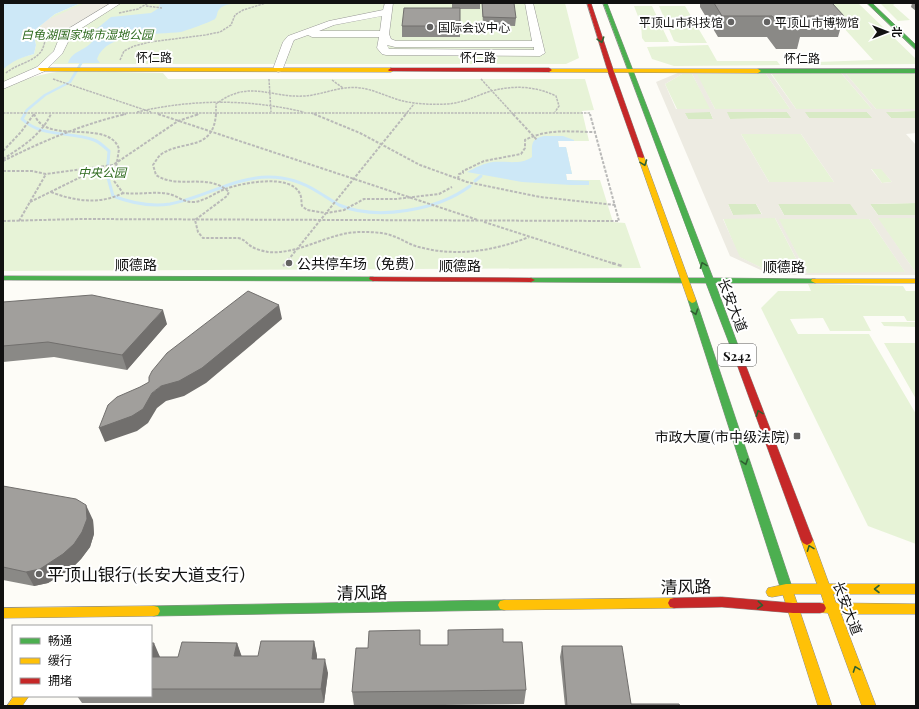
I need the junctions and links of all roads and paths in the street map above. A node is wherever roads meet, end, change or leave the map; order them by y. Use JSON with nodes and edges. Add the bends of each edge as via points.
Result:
{"nodes":[{"id":1,"x":118,"y":3,"type":"edge"},
{"id":2,"x":266,"y":3,"type":"edge"},
{"id":3,"x":529,"y":3,"type":"edge"},
{"id":4,"x":589,"y":3,"type":"edge"},
{"id":5,"x":605,"y":3,"type":"edge"},
{"id":6,"x":868,"y":3,"type":"edge"},
{"id":7,"x":146,"y":6,"type":"dead end"},
{"id":8,"x":162,"y":8,"type":"dead end"},
{"id":9,"x":388,"y":8,"type":"edge"},
{"id":10,"x":299,"y":34,"type":"junction"},
{"id":11,"x":384,"y":34,"type":"junction"},
{"id":12,"x":46,"y":37,"type":"dead end"},
{"id":13,"x":916,"y":48,"type":"edge"},
{"id":14,"x":41,"y":69,"type":"junction"},
{"id":15,"x":121,"y":69,"type":"junction"},
{"id":16,"x":278,"y":69,"type":"junction"},
{"id":17,"x":611,"y":70,"type":"junction"},
{"id":18,"x":629,"y":70,"type":"junction"},
{"id":19,"x":916,"y":71,"type":"edge"},
{"id":20,"x":3,"y":76,"type":"edge"},
{"id":21,"x":269,"y":79,"type":"dead end"},
{"id":22,"x":331,"y":79,"type":"dead end"},
{"id":23,"x":481,"y":79,"type":"dead end"},
{"id":24,"x":57,"y":81,"type":"dead end"},
{"id":25,"x":3,"y":86,"type":"edge"},
{"id":26,"x":343,"y":88,"type":"junction"},
{"id":27,"x":270,"y":91,"type":"junction"},
{"id":28,"x":492,"y":91,"type":"junction"},
{"id":29,"x":219,"y":102,"type":"junction"},
{"id":30,"x":415,"y":103,"type":"junction"},
{"id":31,"x":270,"y":104,"type":"junction"},
{"id":32,"x":143,"y":110,"type":"junction"},
{"id":33,"x":271,"y":112,"type":"junction"},
{"id":34,"x":308,"y":112,"type":"junction"},
{"id":35,"x":407,"y":112,"type":"junction"},
{"id":36,"x":511,"y":112,"type":"junction"},
{"id":37,"x":4,"y":113,"type":"edge"},
{"id":38,"x":51,"y":113,"type":"junction"},
{"id":39,"x":132,"y":113,"type":"junction"},
{"id":40,"x":155,"y":113,"type":"junction"},
{"id":41,"x":201,"y":113,"type":"junction"},
{"id":42,"x":217,"y":113,"type":"junction"},
{"id":43,"x":555,"y":113,"type":"junction"},
{"id":44,"x":34,"y":114,"type":"junction"},
{"id":45,"x":178,"y":121,"type":"junction"},
{"id":46,"x":45,"y":127,"type":"junction"},
{"id":47,"x":71,"y":131,"type":"junction"},
{"id":48,"x":212,"y":132,"type":"junction"},
{"id":49,"x":596,"y":132,"type":"junction"},
{"id":50,"x":532,"y":135,"type":"junction"},
{"id":51,"x":537,"y":140,"type":"dead end"},
{"id":52,"x":380,"y":145,"type":"junction"},
{"id":53,"x":3,"y":151,"type":"edge"},
{"id":54,"x":3,"y":160,"type":"edge"},
{"id":55,"x":116,"y":163,"type":"junction"},
{"id":56,"x":99,"y":167,"type":"junction"},
{"id":57,"x":3,"y":171,"type":"edge"},
{"id":58,"x":46,"y":174,"type":"junction"},
{"id":59,"x":353,"y":179,"type":"junction"},
{"id":60,"x":458,"y":179,"type":"junction"},
{"id":61,"x":452,"y":187,"type":"dead end"},
{"id":62,"x":227,"y":188,"type":"junction"},
{"id":63,"x":51,"y":192,"type":"junction"},
{"id":64,"x":123,"y":193,"type":"junction"},
{"id":65,"x":410,"y":198,"type":"junction"},
{"id":66,"x":30,"y":202,"type":"junction"},
{"id":67,"x":615,"y":205,"type":"junction"},
{"id":68,"x":325,"y":213,"type":"junction"},
{"id":69,"x":195,"y":220,"type":"junction"},
{"id":70,"x":3,"y":221,"type":"edge"},
{"id":71,"x":19,"y":221,"type":"junction"},
{"id":72,"x":318,"y":221,"type":"junction"},
{"id":73,"x":482,"y":221,"type":"junction"},
{"id":74,"x":529,"y":237,"type":"junction"},
{"id":75,"x":297,"y":248,"type":"junction"},
{"id":76,"x":623,"y":266,"type":"dead end"},
{"id":77,"x":280,"y":270,"type":"dead end"},
{"id":78,"x":3,"y":278,"type":"edge"},
{"id":79,"x":685,"y":280,"type":"junction"},
{"id":80,"x":708,"y":280,"type":"junction"},
{"id":81,"x":916,"y":281,"type":"edge"},
{"id":82,"x":786,"y":588,"type":"junction"},
{"id":83,"x":826,"y":589,"type":"junction"},
{"id":84,"x":916,"y":589,"type":"edge"},
{"id":85,"x":765,"y":593,"type":"dead end"},
{"id":86,"x":750,"y":596,"type":"dead end"},
{"id":87,"x":722,"y":602,"type":"junction"},
{"id":88,"x":793,"y":608,"type":"junction"},
{"id":89,"x":832,"y":608,"type":"junction"},
{"id":90,"x":916,"y":609,"type":"edge"},
{"id":91,"x":3,"y":613,"type":"edge"},
{"id":92,"x":21,"y":697,"type":"edge"},
{"id":93,"x":14,"y":706,"type":"edge"},
{"id":94,"x":825,"y":706,"type":"edge"},
{"id":95,"x":869,"y":706,"type":"edge"}],
"edges":[{"from":1,"to":14,"type":"street","via":[[71,31],[58,52]]},
{"from":2,"to":15,"type":"path","via":[[235,15],[234,22],[229,28],[212,35],[152,41],[131,47],[120,55]]},
{"from":3,"to":11,"type":"street","via":[[540,53],[388,53],[382,48]]},
{"from":4,"to":17,"type":"street","number":"S242","one_way":true},
{"from":5,"to":18,"type":"street","name":"长安大道","number":"S242"},
{"from":6,"to":13,"type":"street"},
{"from":7,"to":8,"type":"path"},
{"from":9,"to":10,"type":"street"},
{"from":9,"to":11,"type":"street"},
{"from":10,"to":11,"type":"street"},
{"from":10,"to":16,"type":"street","via":[[288,42]]},
{"from":12,"to":20,"type":"path","via":[[40,52],[10,68]]},
{"from":14,"to":15,"type":"street","name":"怀仁路"},
{"from":14,"to":25,"type":"street"},
{"from":15,"to":16,"type":"street","name":"怀仁路"},
{"from":16,"to":17,"type":"street","name":"怀仁路"},
{"from":17,"to":18,"type":"street","name":"怀仁路"},
{"from":17,"to":79,"type":"street","number":"S242","one_way":true},
{"from":18,"to":19,"type":"street","name":"怀仁路"},
{"from":80,"to":18,"type":"street","name":"长安大道","number":"S242","one_way":true},
{"from":21,"to":27,"type":"path"},
{"from":22,"to":26,"type":"path"},
{"from":23,"to":28,"type":"path"},
{"from":24,"to":32,"type":"path"},
{"from":26,"to":27,"type":"path","via":[[326,93],[297,96]]},
{"from":26,"to":30,"type":"path","via":[[366,89],[383,93],[395,100]]},
{"from":27,"to":29,"type":"path","via":[[252,89]]},
{"from":27,"to":31,"type":"path"},
{"from":28,"to":30,"type":"path","via":[[453,103]]},
{"from":28,"to":36,"type":"path"},
{"from":28,"to":43,"type":"path","via":[[519,86],[545,90],[556,96],[559,106]]},
{"from":29,"to":31,"type":"path"},
{"from":29,"to":32,"type":"path"},
{"from":29,"to":42,"type":"path","via":[[216,104]]},
{"from":30,"to":35,"type":"path"},
{"from":31,"to":33,"type":"path"},
{"from":31,"to":34,"type":"path"},
{"from":32,"to":39,"type":"path"},
{"from":32,"to":40,"type":"path"},
{"from":33,"to":34,"type":"path"},
{"from":33,"to":42,"type":"path"},
{"from":34,"to":35,"type":"path"},
{"from":34,"to":52,"type":"path","via":[[343,125]]},
{"from":35,"to":36,"type":"path"},
{"from":35,"to":52,"type":"path"},
{"from":36,"to":43,"type":"path"},
{"from":36,"to":50,"type":"path"},
{"from":37,"to":44,"type":"path"},
{"from":38,"to":39,"type":"path"},
{"from":38,"to":44,"type":"path"},
{"from":38,"to":46,"type":"path"},
{"from":39,"to":40,"type":"path"},
{"from":39,"to":47,"type":"path"},
{"from":40,"to":41,"type":"path"},
{"from":40,"to":45,"type":"path"},
{"from":41,"to":42,"type":"path"},
{"from":41,"to":45,"type":"path"},
{"from":42,"to":48,"type":"path"},
{"from":43,"to":49,"type":"path","via":[[590,113]]},
{"from":44,"to":46,"type":"path","via":[[36,120]]},
{"from":44,"to":53,"type":"path"},
{"from":45,"to":48,"type":"path"},
{"from":45,"to":55,"type":"path"},
{"from":46,"to":47,"type":"path"},
{"from":46,"to":54,"type":"path"},
{"from":47,"to":54,"type":"path","via":[[33,145]]},
{"from":47,"to":55,"type":"path","via":[[99,133],[114,140],[119,151]]},
{"from":48,"to":59,"type":"path"},
{"from":48,"to":62,"type":"path","via":[[194,144],[162,153],[153,165],[154,172],[158,177],[215,182]]},
{"from":49,"to":50,"type":"path","via":[[563,131]]},
{"from":49,"to":67,"type":"path"},
{"from":50,"to":51,"type":"path"},
{"from":50,"to":60,"type":"path","via":[[525,140],[525,148],[521,154],[476,164],[459,174]]},
{"from":52,"to":59,"type":"path"},
{"from":52,"to":60,"type":"path","via":[[412,162]]},
{"from":55,"to":56,"type":"path"},
{"from":55,"to":64,"type":"path","via":[[114,181]]},
{"from":56,"to":58,"type":"path"},
{"from":56,"to":63,"type":"path"},
{"from":57,"to":58,"type":"path","via":[[32,171]]},
{"from":58,"to":66,"type":"path"},
{"from":59,"to":65,"type":"path"},
{"from":59,"to":68,"type":"path"},
{"from":60,"to":67,"type":"path","via":[[532,197]]},
{"from":61,"to":65,"type":"path","via":[[438,194]]},
{"from":62,"to":64,"type":"path","via":[[204,199],[186,202],[170,194]]},
{"from":62,"to":68,"type":"path","via":[[256,182],[285,183],[297,190],[302,206],[308,210]]},
{"from":62,"to":69,"type":"path","via":[[227,196]]},
{"from":63,"to":64,"type":"path","via":[[59,196],[95,200],[109,199]]},
{"from":63,"to":66,"type":"path"},
{"from":65,"to":68,"type":"path","via":[[373,198],[344,210]]},
{"from":65,"to":73,"type":"path"},
{"from":66,"to":71,"type":"path"},
{"from":67,"to":73,"type":"path","via":[[619,221]]},
{"from":68,"to":72,"type":"path"},
{"from":69,"to":71,"type":"path"},
{"from":69,"to":72,"type":"path"},
{"from":69,"to":75,"type":"path","via":[[202,238],[243,239],[258,250],[274,252]]},
{"from":70,"to":71,"type":"path"},
{"from":72,"to":73,"type":"path"},
{"from":72,"to":75,"type":"path"},
{"from":73,"to":74,"type":"path"},
{"from":74,"to":75,"type":"path","via":[[502,247],[458,252],[420,248],[381,233],[356,232]]},
{"from":74,"to":76,"type":"path"},
{"from":75,"to":77,"type":"path"},
{"from":78,"to":79,"type":"street","name":"顺德路"},
{"from":79,"to":80,"type":"street","name":"顺德路"},
{"from":79,"to":82,"type":"street","number":"S242","one_way":true},
{"from":80,"to":81,"type":"street","name":"顺德路"},
{"from":83,"to":80,"type":"street","name":"长安大道","number":"S242","one_way":true},
{"from":82,"to":83,"type":"street"},
{"from":82,"to":85,"type":"street"},
{"from":82,"to":88,"type":"street","number":"S242"},
{"from":84,"to":83,"type":"street","one_way":true},
{"from":83,"to":89,"type":"street","name":"长安大道","number":"S242"},
{"from":86,"to":87,"type":"street","name":"清风路"},
{"from":87,"to":88,"type":"street","name":"清风路","one_way":true},
{"from":87,"to":91,"type":"street","name":"清风路","via":[[75,616]]},
{"from":88,"to":89,"type":"street","name":"清风路"},
{"from":88,"to":94,"type":"street","number":"S242"},
{"from":89,"to":90,"type":"street","name":"清风路"},
{"from":95,"to":89,"type":"street","name":"长安大道","number":"S242","one_way":true},
{"from":92,"to":93,"type":"street"}]}
